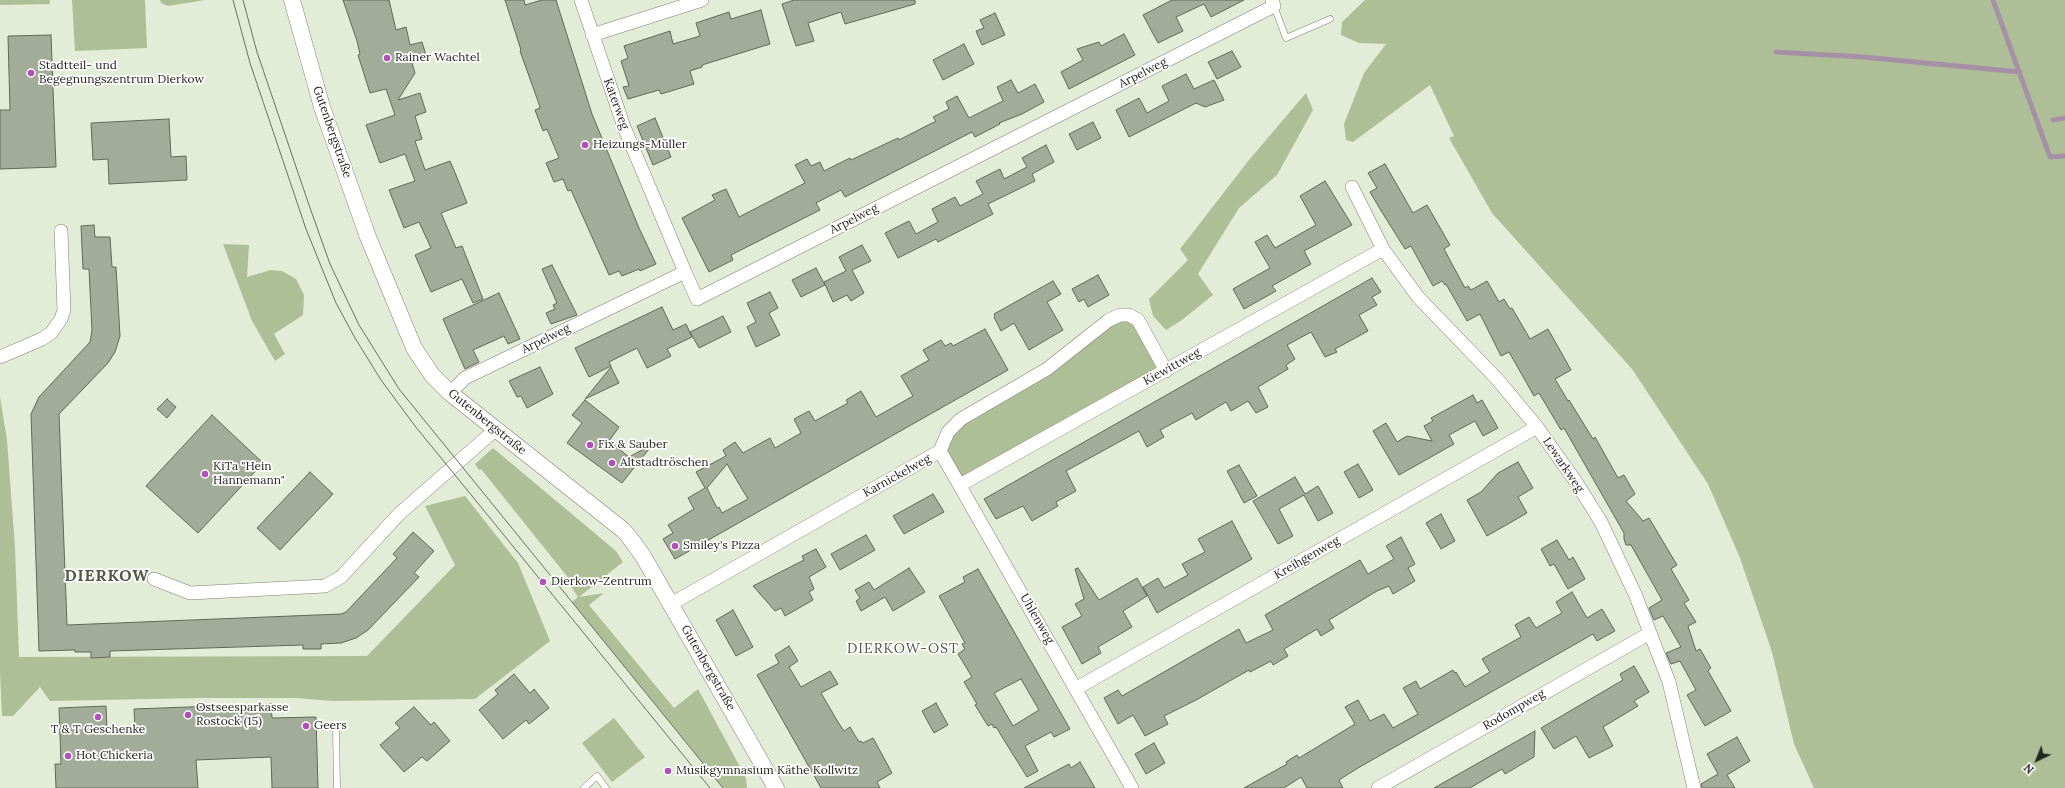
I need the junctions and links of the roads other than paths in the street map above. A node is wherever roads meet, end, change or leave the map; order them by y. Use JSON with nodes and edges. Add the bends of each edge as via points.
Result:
{"nodes":[{"id":1,"x":292,"y":0,"type":"edge"},
{"id":2,"x":581,"y":0,"type":"edge"},
{"id":3,"x":702,"y":0,"type":"edge"},
{"id":4,"x":1273,"y":3,"type":"edge"},
{"id":5,"x":1330,"y":19,"type":"dead end"},
{"id":6,"x":592,"y":35,"type":"junction"},
{"id":7,"x":1352,"y":187,"type":"dead end"},
{"id":8,"x":62,"y":231,"type":"dead end"},
{"id":9,"x":1383,"y":248,"type":"junction"},
{"id":10,"x":685,"y":272,"type":"junction"},
{"id":11,"x":0,"y":357,"type":"edge"},
{"id":12,"x":1166,"y":371,"type":"junction"},
{"id":13,"x":450,"y":393,"type":"junction"},
{"id":14,"x":1537,"y":427,"type":"junction"},
{"id":15,"x":495,"y":430,"type":"junction"},
{"id":16,"x":940,"y":451,"type":"junction"},
{"id":17,"x":960,"y":485,"type":"junction"},
{"id":18,"x":154,"y":579,"type":"dead end"},
{"id":19,"x":671,"y":604,"type":"junction"},
{"id":20,"x":1650,"y":633,"type":"junction"},
{"id":21,"x":1077,"y":688,"type":"junction"},
{"id":22,"x":336,"y":727,"type":"dead end"},
{"id":23,"x":337,"y":788,"type":"edge"},
{"id":24,"x":584,"y":788,"type":"edge"},
{"id":25,"x":606,"y":788,"type":"edge"},
{"id":26,"x":776,"y":788,"type":"edge"},
{"id":27,"x":1132,"y":788,"type":"edge"},
{"id":28,"x":1378,"y":788,"type":"edge"},
{"id":29,"x":1694,"y":788,"type":"edge"}],
"edges":[{"from":1,"to":13,"type":"street","name":"Gutenbergstraße","via":[[322,107],[368,237],[414,348],[432,375]]},
{"from":2,"to":6,"type":"street","name":"Katerweg"},
{"from":3,"to":6,"type":"street"},
{"from":4,"to":5,"type":"lane","via":[[1286,38]]},
{"from":4,"to":10,"type":"street","name":"Arpelweg","via":[[697,299]]},
{"from":6,"to":10,"type":"street","name":"Katerweg","via":[[624,127]]},
{"from":7,"to":9,"type":"street","name":"Lewarkweg"},
{"from":8,"to":11,"type":"street","via":[[64,310],[61,319],[42,339]]},
{"from":9,"to":12,"type":"street","name":"Kiewittweg"},
{"from":9,"to":14,"type":"street","name":"Lewarkweg","via":[[1418,297],[1497,379]]},
{"from":10,"to":13,"type":"street","name":"Arpelweg","via":[[465,378]]},
{"from":12,"to":16,"type":"street","name":"Karnickelweg","via":[[1138,320],[1129,315],[1120,315],[1109,320],[1047,369],[961,419],[948,432]]},
{"from":12,"to":17,"type":"street","name":"Kiewittweg"},
{"from":13,"to":15,"type":"street","name":"Gutenbergstraße"},
{"from":14,"to":20,"type":"street","name":"Lewarkweg","via":[[1576,482],[1600,522],[1635,594]]},
{"from":14,"to":21,"type":"street","name":"Kreihgenweg"},
{"from":15,"to":18,"type":"street","via":[[399,514],[341,577],[325,586],[190,593]]},
{"from":15,"to":19,"type":"street","name":"Gutenbergstraße","via":[[623,530],[643,556]]},
{"from":16,"to":17,"type":"street","name":"Uhlenweg"},
{"from":16,"to":19,"type":"street","name":"Karnickelweg"},
{"from":17,"to":21,"type":"street","name":"Uhlenweg"},
{"from":19,"to":26,"type":"street","name":"Gutenbergstraße"},
{"from":20,"to":28,"type":"street","name":"Rodompweg"},
{"from":20,"to":29,"type":"street","name":"Lewarkweg","via":[[1669,682]]},
{"from":21,"to":27,"type":"street","name":"Uhlenweg"},
{"from":22,"to":23,"type":"lane"},
{"from":24,"to":25,"type":"lane","via":[[597,776]]}]}
